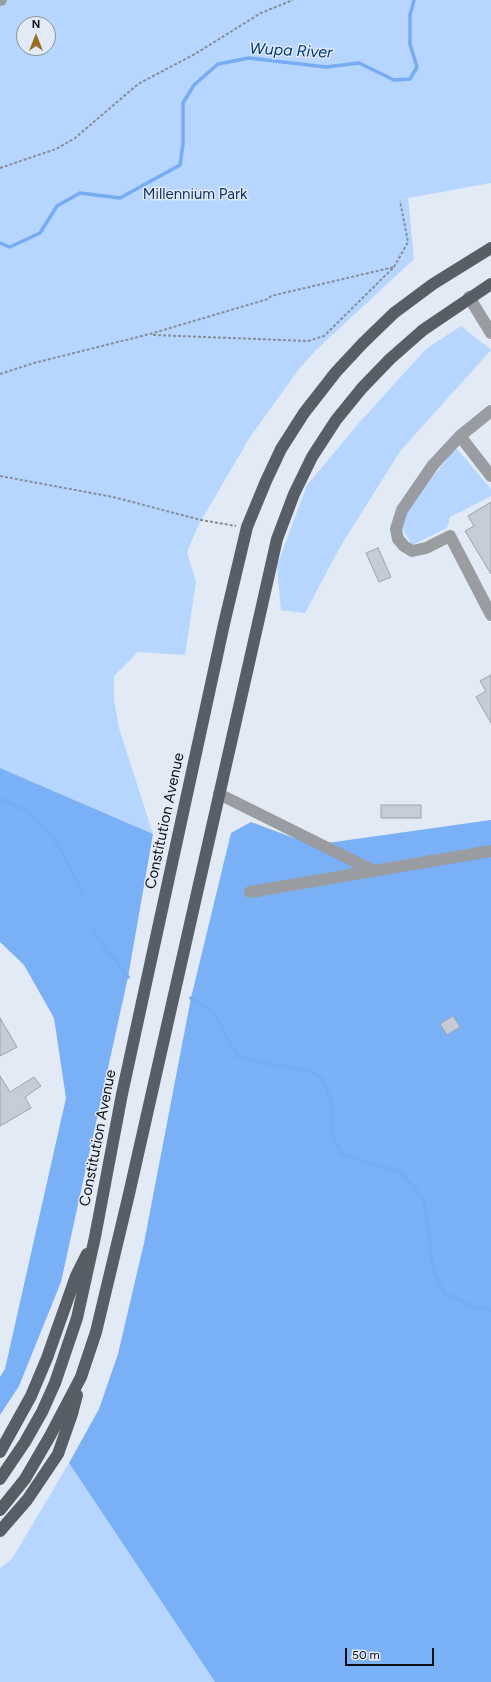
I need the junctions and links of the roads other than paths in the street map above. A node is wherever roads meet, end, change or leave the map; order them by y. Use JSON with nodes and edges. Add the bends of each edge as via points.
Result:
{"nodes":[{"id":1,"x":491,"y":248,"type":"edge"},
{"id":2,"x":491,"y":284,"type":"edge"},
{"id":3,"x":469,"y":297,"type":"junction"},
{"id":4,"x":491,"y":333,"type":"edge"},
{"id":5,"x":491,"y":411,"type":"edge"},
{"id":6,"x":460,"y":436,"type":"junction"},
{"id":7,"x":491,"y":476,"type":"edge"},
{"id":8,"x":491,"y":615,"type":"edge"},
{"id":9,"x":219,"y":794,"type":"junction"},
{"id":10,"x":491,"y":850,"type":"edge"},
{"id":11,"x":374,"y":870,"type":"junction"},
{"id":12,"x":250,"y":892,"type":"dead end"},
{"id":13,"x":95,"y":1237,"type":"junction"},
{"id":14,"x":81,"y":1377,"type":"junction"},
{"id":15,"x":0,"y":1452,"type":"edge"},
{"id":16,"x":0,"y":1479,"type":"edge"},
{"id":17,"x":0,"y":1510,"type":"edge"},
{"id":18,"x":0,"y":1531,"type":"edge"}],
"edges":[{"from":1,"to":13,"type":"main road","name":"Constitution Avenue","via":[[433,284],[394,313],[363,342],[304,413],[281,449],[266,481],[248,527],[224,624],[122,1094]]},
{"from":2,"to":3,"type":"main road"},
{"from":3,"to":4,"type":"lane"},
{"from":3,"to":9,"type":"main road","via":[[423,330],[390,359],[336,420],[312,457],[294,494],[277,539]]},
{"from":5,"to":6,"type":"lane"},
{"from":6,"to":7,"type":"lane"},
{"from":6,"to":8,"type":"lane","via":[[433,465],[402,510],[396,529],[398,539],[412,551],[426,548],[450,536]]},
{"from":9,"to":11,"type":"lane"},
{"from":9,"to":14,"type":"main road","via":[[96,1332]]},
{"from":10,"to":11,"type":"lane"},
{"from":11,"to":12,"type":"lane"},
{"from":13,"to":15,"type":"main road","via":[[76,1276],[32,1396]]},
{"from":13,"to":16,"type":"main road","name":"Constitution Avenue","via":[[77,1318],[55,1383],[25,1442]]},
{"from":14,"to":17,"type":"main road","via":[[25,1479]]},
{"from":14,"to":18,"type":"main road","via":[[58,1454],[26,1500]]}]}
